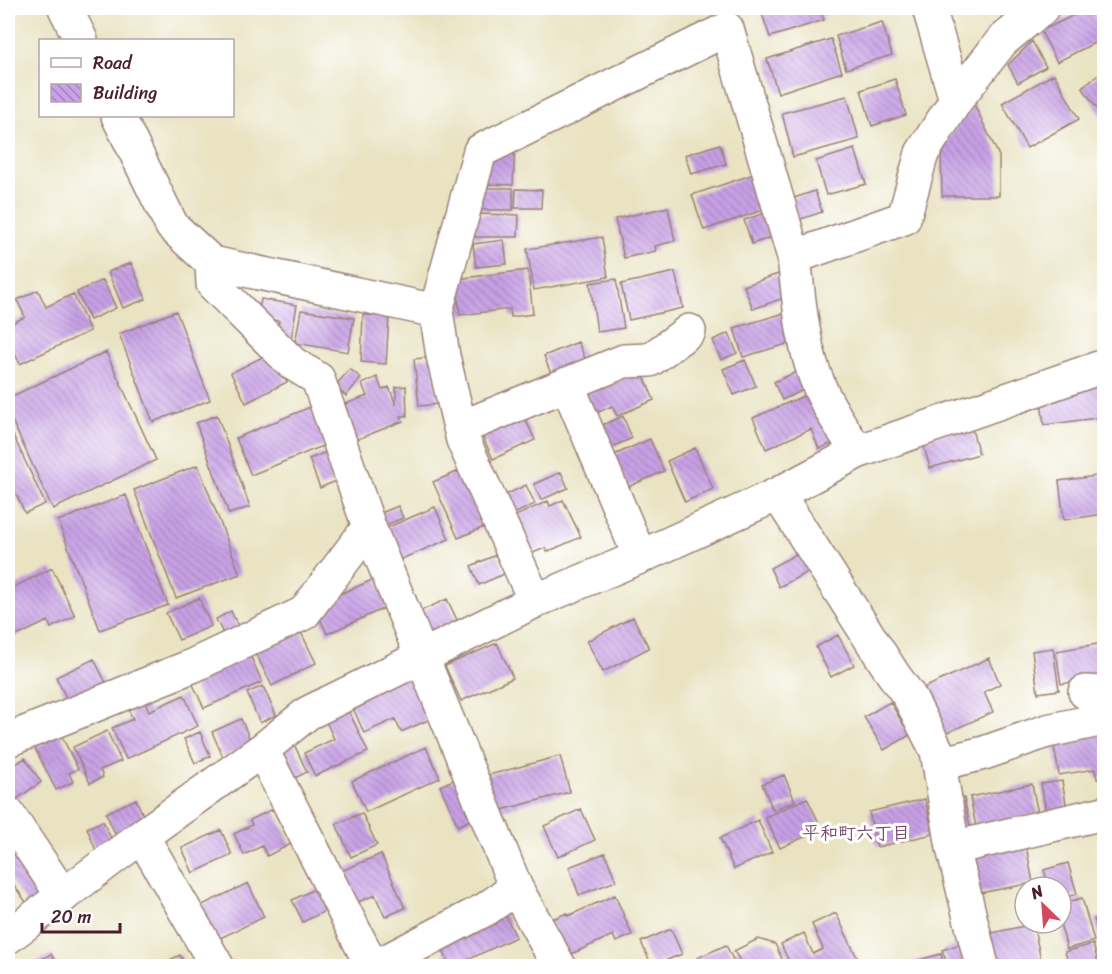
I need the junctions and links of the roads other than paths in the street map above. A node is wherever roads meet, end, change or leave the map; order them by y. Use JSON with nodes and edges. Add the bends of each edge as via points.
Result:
{"nodes":[{"id":1,"x":65,"y":8,"type":"edge"},
{"id":2,"x":929,"y":8,"type":"edge"},
{"id":3,"x":1042,"y":8,"type":"edge"},
{"id":4,"x":80,"y":39,"type":"edge"},
{"id":5,"x":956,"y":100,"type":"junction"},
{"id":6,"x":118,"y":117,"type":"edge"},
{"id":7,"x":794,"y":257,"type":"junction"},
{"id":8,"x":212,"y":263,"type":"junction"},
{"id":9,"x":436,"y":311,"type":"junction"},
{"id":10,"x":689,"y":331,"type":"dead end"},
{"id":11,"x":1104,"y":366,"type":"edge"},
{"id":12,"x":567,"y":384,"type":"junction"},
{"id":13,"x":460,"y":428,"type":"junction"},
{"id":14,"x":857,"y":452,"type":"junction"},
{"id":15,"x":778,"y":494,"type":"junction"},
{"id":16,"x":369,"y":527,"type":"junction"},
{"id":17,"x":640,"y":557,"type":"junction"},
{"id":18,"x":535,"y":601,"type":"junction"},
{"id":19,"x":421,"y":656,"type":"junction"},
{"id":20,"x":1104,"y":719,"type":"edge"},
{"id":21,"x":8,"y":740,"type":"edge"},
{"id":22,"x":262,"y":750,"type":"junction"},
{"id":23,"x":939,"y":765,"type":"junction"},
{"id":24,"x":1104,"y":813,"type":"edge"},
{"id":25,"x":8,"y":814,"type":"edge"},
{"id":26,"x":142,"y":836,"type":"junction"},
{"id":27,"x":953,"y":848,"type":"junction"},
{"id":28,"x":516,"y":888,"type":"junction"},
{"id":29,"x":63,"y":896,"type":"junction"},
{"id":30,"x":8,"y":937,"type":"edge"},
{"id":31,"x":217,"y":966,"type":"edge"},
{"id":32,"x":372,"y":966,"type":"edge"},
{"id":33,"x":377,"y":966,"type":"edge"},
{"id":34,"x":559,"y":966,"type":"edge"},
{"id":35,"x":982,"y":966,"type":"edge"}],
"edges":[{"from":1,"to":4,"type":"street"},
{"from":2,"to":5,"type":"street"},
{"from":3,"to":5,"type":"street","via":[[1002,41]]},
{"from":5,"to":7,"type":"street","via":[[922,153],[904,218]]},
{"from":6,"to":8,"type":"street","via":[[172,226]]},
{"from":7,"to":9,"type":"street","via":[[727,29],[480,151]]},
{"from":7,"to":14,"type":"street","via":[[810,359],[820,389]]},
{"from":8,"to":9,"type":"street"},
{"from":8,"to":16,"type":"street","via":[[213,284],[292,363],[318,379]]},
{"from":9,"to":13,"type":"street"},
{"from":10,"to":12,"type":"street","via":[[650,360],[624,361]]},
{"from":11,"to":14,"type":"street"},
{"from":12,"to":13,"type":"street"},
{"from":12,"to":17,"type":"street"},
{"from":13,"to":18,"type":"street"},
{"from":14,"to":15,"type":"street"},
{"from":15,"to":17,"type":"street"},
{"from":15,"to":23,"type":"street","via":[[909,696],[937,752]]},
{"from":16,"to":19,"type":"street"},
{"from":16,"to":21,"type":"street","via":[[304,613],[192,666]]},
{"from":17,"to":18,"type":"street"},
{"from":18,"to":19,"type":"street"},
{"from":19,"to":22,"type":"street","via":[[308,713]]},
{"from":19,"to":28,"type":"street"},
{"from":20,"to":23,"type":"street","via":[[1047,731]]},
{"from":22,"to":26,"type":"street"},
{"from":22,"to":32,"type":"street"},
{"from":23,"to":27,"type":"street"},
{"from":24,"to":27,"type":"street"},
{"from":25,"to":29,"type":"street"},
{"from":26,"to":29,"type":"street"},
{"from":26,"to":31,"type":"street"},
{"from":27,"to":35,"type":"street"},
{"from":28,"to":33,"type":"street","via":[[486,909]]},
{"from":28,"to":34,"type":"street"},
{"from":29,"to":30,"type":"street"}]}
